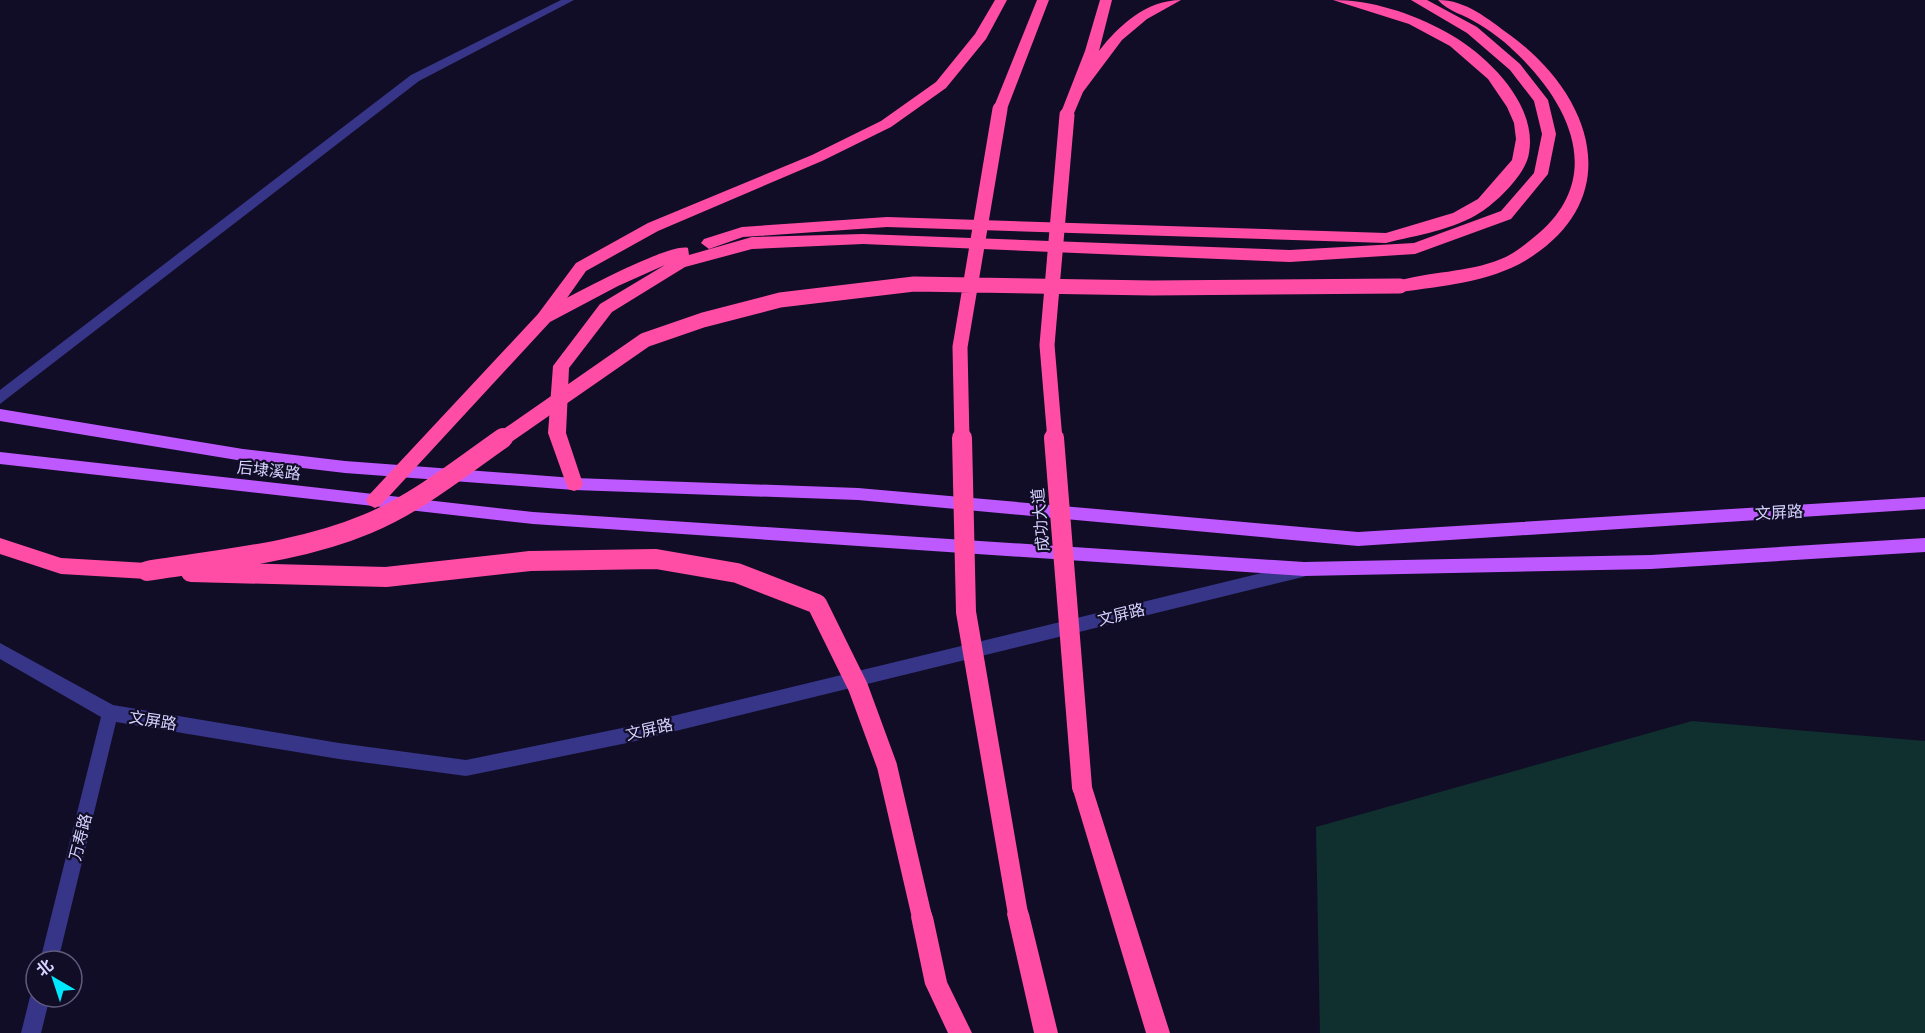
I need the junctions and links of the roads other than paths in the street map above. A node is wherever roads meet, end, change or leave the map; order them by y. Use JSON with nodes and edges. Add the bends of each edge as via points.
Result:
{"nodes":[{"id":1,"x":569,"y":0,"type":"edge"},
{"id":2,"x":1001,"y":0,"type":"edge"},
{"id":3,"x":1043,"y":0,"type":"edge"},
{"id":4,"x":1106,"y":0,"type":"edge"},
{"id":5,"x":1175,"y":0,"type":"edge"},
{"id":6,"x":1339,"y":0,"type":"edge"},
{"id":7,"x":1417,"y":0,"type":"edge"},
{"id":8,"x":1444,"y":0,"type":"edge"},
{"id":9,"x":1076,"y":92,"type":"junction"},
{"id":10,"x":544,"y":318,"type":"junction"},
{"id":11,"x":0,"y":398,"type":"edge"},
{"id":12,"x":0,"y":415,"type":"edge"},
{"id":13,"x":0,"y":458,"type":"edge"},
{"id":14,"x":400,"y":471,"type":"junction"},
{"id":15,"x":574,"y":484,"type":"junction"},
{"id":16,"x":375,"y":500,"type":"junction"},
{"id":17,"x":1925,"y":503,"type":"edge"},
{"id":18,"x":1925,"y":545,"type":"edge"},
{"id":19,"x":0,"y":546,"type":"edge"},
{"id":20,"x":1304,"y":570,"type":"junction"},
{"id":21,"x":147,"y":571,"type":"junction"},
{"id":22,"x":0,"y":650,"type":"edge"},
{"id":23,"x":110,"y":713,"type":"junction"},
{"id":24,"x":52,"y":949,"type":"edge"},
{"id":25,"x":37,"y":1009,"type":"edge"},
{"id":26,"x":31,"y":1033,"type":"edge"},
{"id":27,"x":960,"y":1033,"type":"edge"},
{"id":28,"x":1046,"y":1033,"type":"edge"},
{"id":29,"x":1158,"y":1033,"type":"edge"}],
"edges":[{"from":1,"to":11,"type":"street","via":[[415,78]]},
{"from":2,"to":10,"type":"highway","via":[[981,36],[941,85],[886,124],[817,158],[653,227],[581,267]]},
{"from":3,"to":28,"type":"highway","bridge":true,"via":[[1000,109],[960,347],[966,612],[1018,914]]},
{"from":4,"to":9,"type":"highway","name":"成功大道"},
{"from":5,"to":9,"type":"highway","via":[[1132,23],[1106,47]]},
{"from":6,"to":10,"type":"highway","via":[[1412,22],[1455,42],[1508,95],[1522,125],[1522,155],[1506,179],[1477,208],[1386,238],[887,222],[742,232],[648,264]]},
{"from":7,"to":15,"type":"highway","via":[[1472,30],[1515,67],[1541,100],[1549,134],[1541,174],[1506,215],[1415,248],[1301,255],[863,239],[752,243],[680,263],[606,308],[561,366],[557,433]]},
{"from":8,"to":21,"type":"highway","bridge":true,"via":[[1468,10],[1526,54],[1557,87],[1576,125],[1585,158],[1572,208],[1550,234],[1522,255],[1455,279],[1400,286],[1152,288],[914,284],[780,300],[645,340],[428,490],[368,524],[301,546]]},
{"from":9,"to":29,"type":"highway","name":"成功大道","bridge":true,"via":[[1067,115],[1047,345],[1082,787]]},
{"from":10,"to":14,"type":"highway"},
{"from":12,"to":14,"type":"main road","name":"文屏路","via":[[243,455]]},
{"from":13,"to":16,"type":"main road","name":"后埭溪路"},
{"from":14,"to":15,"type":"main road","name":"文屏路"},
{"from":14,"to":16,"type":"highway"},
{"from":15,"to":17,"type":"main road","name":"文屏路","via":[[858,494],[1358,539]]},
{"from":16,"to":20,"type":"main road","name":"后埭溪路","via":[[533,518]]},
{"from":18,"to":20,"type":"main road","name":"后埭溪路","via":[[1651,562]]},
{"from":19,"to":21,"type":"highway","via":[[61,566]]},
{"from":20,"to":23,"type":"street","name":"文屏路","via":[[627,735],[466,768]]},
{"from":21,"to":27,"type":"highway","bridge":true,"via":[[386,577],[530,561],[656,559],[737,573],[817,604],[858,687],[887,766],[936,984]]},
{"from":22,"to":23,"type":"street","name":"文屏路"},
{"from":23,"to":24,"type":"street","name":"万寿路"},
{"from":25,"to":26,"type":"street"}]}
